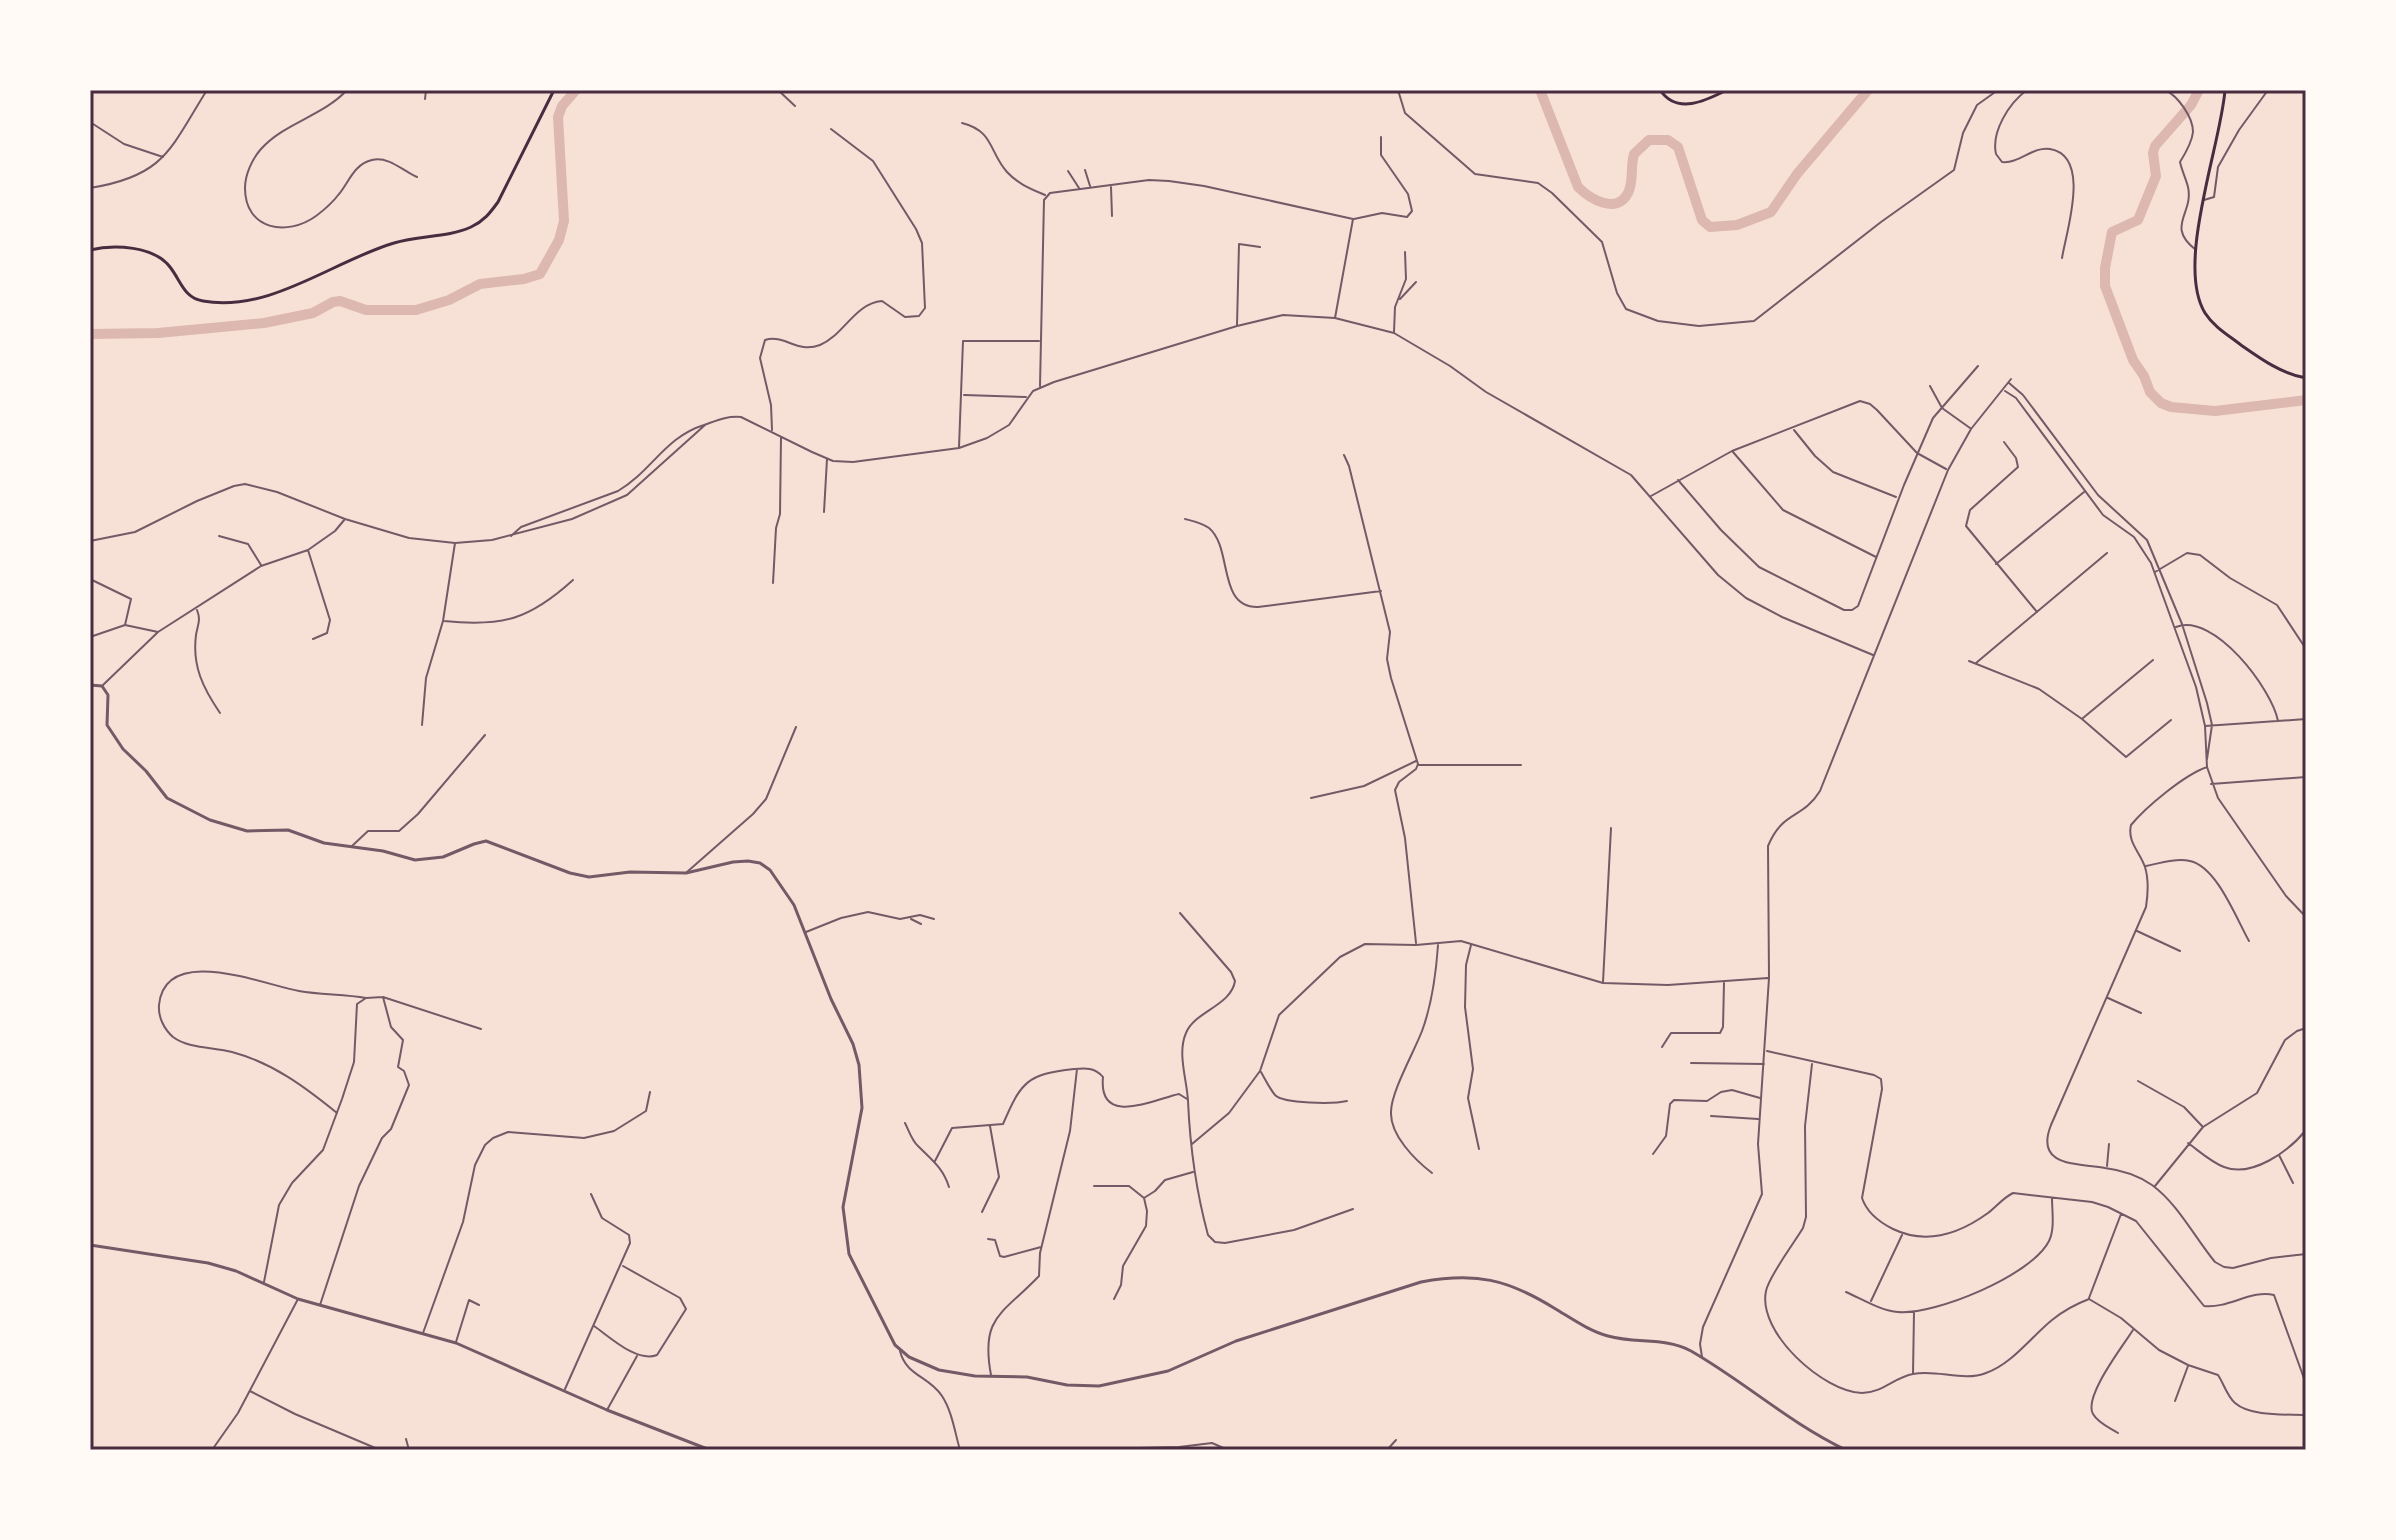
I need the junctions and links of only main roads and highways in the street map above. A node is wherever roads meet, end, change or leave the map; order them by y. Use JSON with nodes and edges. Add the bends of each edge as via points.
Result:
{"nodes":[{"id":1,"x":554,"y":90,"type":"edge"},
{"id":2,"x":1660,"y":90,"type":"edge"},
{"id":3,"x":1727,"y":90,"type":"edge"},
{"id":4,"x":2225,"y":90,"type":"edge"},
{"id":5,"x":90,"y":250,"type":"edge"},
{"id":6,"x":2306,"y":378,"type":"edge"}],
"edges":[{"from":1,"to":5,"type":"main road","via":[[498,202],[487,218],[470,227],[395,242],[296,287],[219,303],[192,298],[155,255],[124,248]]},
{"from":2,"to":3,"type":"main road","via":[[1671,102],[1687,106]]},
{"from":4,"to":6,"type":"main road","via":[[2197,251],[2203,311],[2216,327],[2264,361]]}]}
